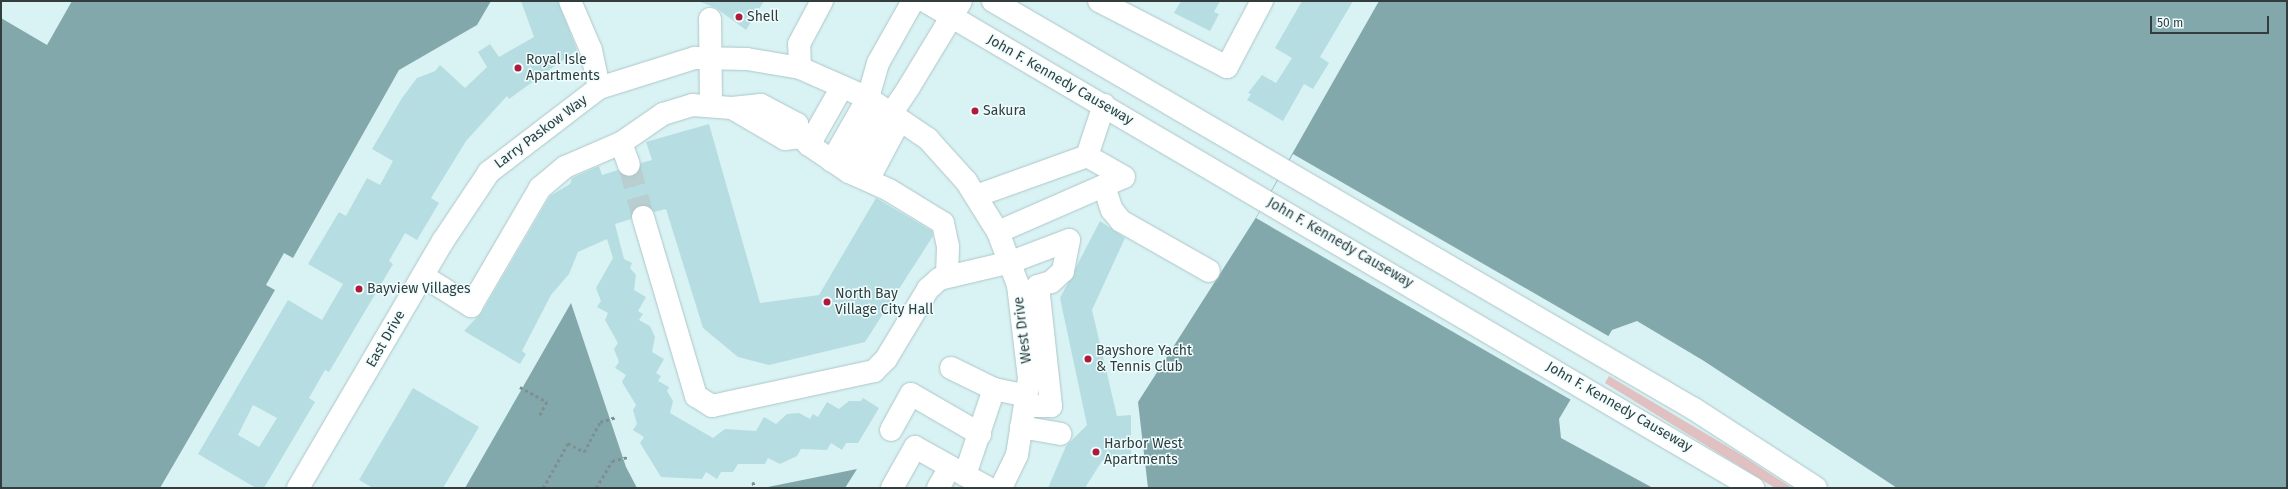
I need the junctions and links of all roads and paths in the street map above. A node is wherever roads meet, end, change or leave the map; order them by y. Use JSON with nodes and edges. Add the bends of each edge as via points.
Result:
{"nodes":[{"id":1,"x":570,"y":1,"type":"edge"},
{"id":2,"x":822,"y":1,"type":"edge"},
{"id":3,"x":914,"y":1,"type":"edge"},
{"id":4,"x":925,"y":1,"type":"edge"},
{"id":5,"x":993,"y":1,"type":"edge"},
{"id":6,"x":1099,"y":1,"type":"edge"},
{"id":7,"x":1262,"y":1,"type":"edge"},
{"id":8,"x":957,"y":9,"type":"edge"},
{"id":9,"x":710,"y":18,"type":"dead end"},
{"id":10,"x":710,"y":59,"type":"junction"},
{"id":11,"x":800,"y":68,"type":"junction"},
{"id":12,"x":842,"y":87,"type":"junction"},
{"id":13,"x":599,"y":88,"type":"junction"},
{"id":14,"x":868,"y":98,"type":"junction"},
{"id":15,"x":1104,"y":105,"type":"junction"},
{"id":16,"x":721,"y":107,"type":"junction"},
{"id":17,"x":891,"y":114,"type":"junction"},
{"id":18,"x":805,"y":141,"type":"junction"},
{"id":19,"x":621,"y":143,"type":"junction"},
{"id":20,"x":1087,"y":156,"type":"junction"},
{"id":21,"x":629,"y":165,"type":"tunnel mouth"},
{"id":22,"x":850,"y":171,"type":"junction"},
{"id":23,"x":489,"y":172,"type":"joint"},
{"id":24,"x":1104,"y":186,"type":"junction"},
{"id":25,"x":971,"y":189,"type":"junction"},
{"id":26,"x":644,"y":217,"type":"tunnel mouth"},
{"id":27,"x":998,"y":232,"type":"junction"},
{"id":28,"x":1011,"y":262,"type":"junction"},
{"id":29,"x":1209,"y":271,"type":"dead end"},
{"id":30,"x":946,"y":274,"type":"junction"},
{"id":31,"x":423,"y":276,"type":"junction"},
{"id":32,"x":951,"y":368,"type":"dead end"},
{"id":33,"x":520,"y":387,"type":"dead end"},
{"id":34,"x":994,"y":389,"type":"junction"},
{"id":35,"x":1025,"y":401,"type":"junction"},
{"id":36,"x":540,"y":415,"type":"dead end"},
{"id":37,"x":616,"y":417,"type":"dead end"},
{"id":38,"x":1021,"y":427,"type":"junction"},
{"id":39,"x":891,"y":430,"type":"dead end"},
{"id":40,"x":980,"y":434,"type":"junction"},
{"id":41,"x":1060,"y":434,"type":"dead end"},
{"id":42,"x":628,"y":457,"type":"dead end"},
{"id":43,"x":957,"y":471,"type":"junction"},
{"id":44,"x":753,"y":482,"type":"dead end"},
{"id":45,"x":298,"y":488,"type":"edge"},
{"id":46,"x":543,"y":488,"type":"edge"},
{"id":47,"x":596,"y":488,"type":"edge"},
{"id":48,"x":755,"y":488,"type":"edge"},
{"id":49,"x":892,"y":488,"type":"edge"},
{"id":50,"x":938,"y":488,"type":"edge"},
{"id":51,"x":988,"y":488,"type":"edge"},
{"id":52,"x":1001,"y":488,"type":"edge"},
{"id":53,"x":1753,"y":488,"type":"edge"},
{"id":54,"x":1816,"y":488,"type":"edge"}],
"edges":[{"from":1,"to":13,"type":"main road","via":[[591,50]]},
{"from":2,"to":11,"type":"main road","via":[[799,44]]},
{"from":3,"to":14,"type":"main road","via":[[878,63]]},
{"from":4,"to":8,"type":"main road","name":"John F. Kennedy Causeway"},
{"from":5,"to":54,"type":"main road","via":[[1712,420]]},
{"from":6,"to":7,"type":"main road","via":[[1227,67]]},
{"from":8,"to":15,"type":"main road","name":"John F. Kennedy Causeway"},
{"from":8,"to":17,"type":"main road"},
{"from":9,"to":10,"type":"main road"},
{"from":10,"to":11,"type":"main road","name":"Larry Paskow Way","via":[[747,59]]},
{"from":10,"to":13,"type":"main road","name":"Larry Paskow Way","via":[[695,58]]},
{"from":10,"to":16,"type":"main road"},
{"from":11,"to":12,"type":"main road","name":"Larry Paskow Way"},
{"from":12,"to":14,"type":"main road","name":"Larry Paskow Way"},
{"from":12,"to":18,"type":"main road"},
{"from":13,"to":23,"type":"main road","name":"Larry Paskow Way"},
{"from":14,"to":17,"type":"main road","name":"Larry Paskow Way"},
{"from":14,"to":22,"type":"main road"},
{"from":15,"to":20,"type":"main road"},
{"from":15,"to":53,"type":"main road","name":"John F. Kennedy Causeway","via":[[1586,387]]},
{"from":16,"to":18,"type":"main road","via":[[761,104],[797,124]]},
{"from":16,"to":19,"type":"main road","via":[[692,105],[663,114]]},
{"from":17,"to":22,"type":"main road","via":[[894,131]]},
{"from":17,"to":25,"type":"main road","name":"Larry Paskow Way","via":[[928,139]]},
{"from":18,"to":22,"type":"main road"},
{"from":19,"to":21,"type":"main road"},
{"from":19,"to":31,"type":"main road","via":[[565,168],[540,188],[471,306]]},
{"from":20,"to":24,"type":"main road","via":[[1124,177]]},
{"from":20,"to":25,"type":"main road"},
{"from":22,"to":30,"type":"main road","via":[[943,223],[948,247]]},
{"from":23,"to":31,"type":"main road","name":"East Drive"},
{"from":24,"to":27,"type":"main road"},
{"from":24,"to":29,"type":"main road","via":[[1112,210],[1121,221]]},
{"from":25,"to":27,"type":"main road","name":"West Drive"},
{"from":26,"to":30,"type":"main road","via":[[696,396],[712,406],[874,371],[886,359],[928,289]]},
{"from":27,"to":28,"type":"main road","name":"West Drive"},
{"from":28,"to":30,"type":"main road"},
{"from":28,"to":35,"type":"main road","name":"West Drive","via":[[1018,286],[1029,379]]},
{"from":28,"to":35,"type":"main road","via":[[1069,240],[1064,271],[1051,282],[1038,286],[1051,406]]},
{"from":31,"to":45,"type":"main road","name":"East Drive"},
{"from":32,"to":34,"type":"main road"},
{"from":33,"to":36,"type":"path","via":[[547,402]]},
{"from":34,"to":35,"type":"main road"},
{"from":34,"to":40,"type":"main road"},
{"from":35,"to":38,"type":"main road","name":"West Drive"},
{"from":37,"to":46,"type":"path","via":[[600,422],[584,452],[568,443]]},
{"from":38,"to":41,"type":"main road"},
{"from":38,"to":52,"type":"main road","name":"West Drive","via":[[1017,455]]},
{"from":39,"to":40,"type":"main road","via":[[911,394]]},
{"from":40,"to":43,"type":"main road"},
{"from":42,"to":47,"type":"path","via":[[612,461]]},
{"from":43,"to":49,"type":"main road","via":[[915,447]]},
{"from":43,"to":50,"type":"main road"},
{"from":43,"to":51,"type":"main road"},
{"from":44,"to":48,"type":"path"}]}
